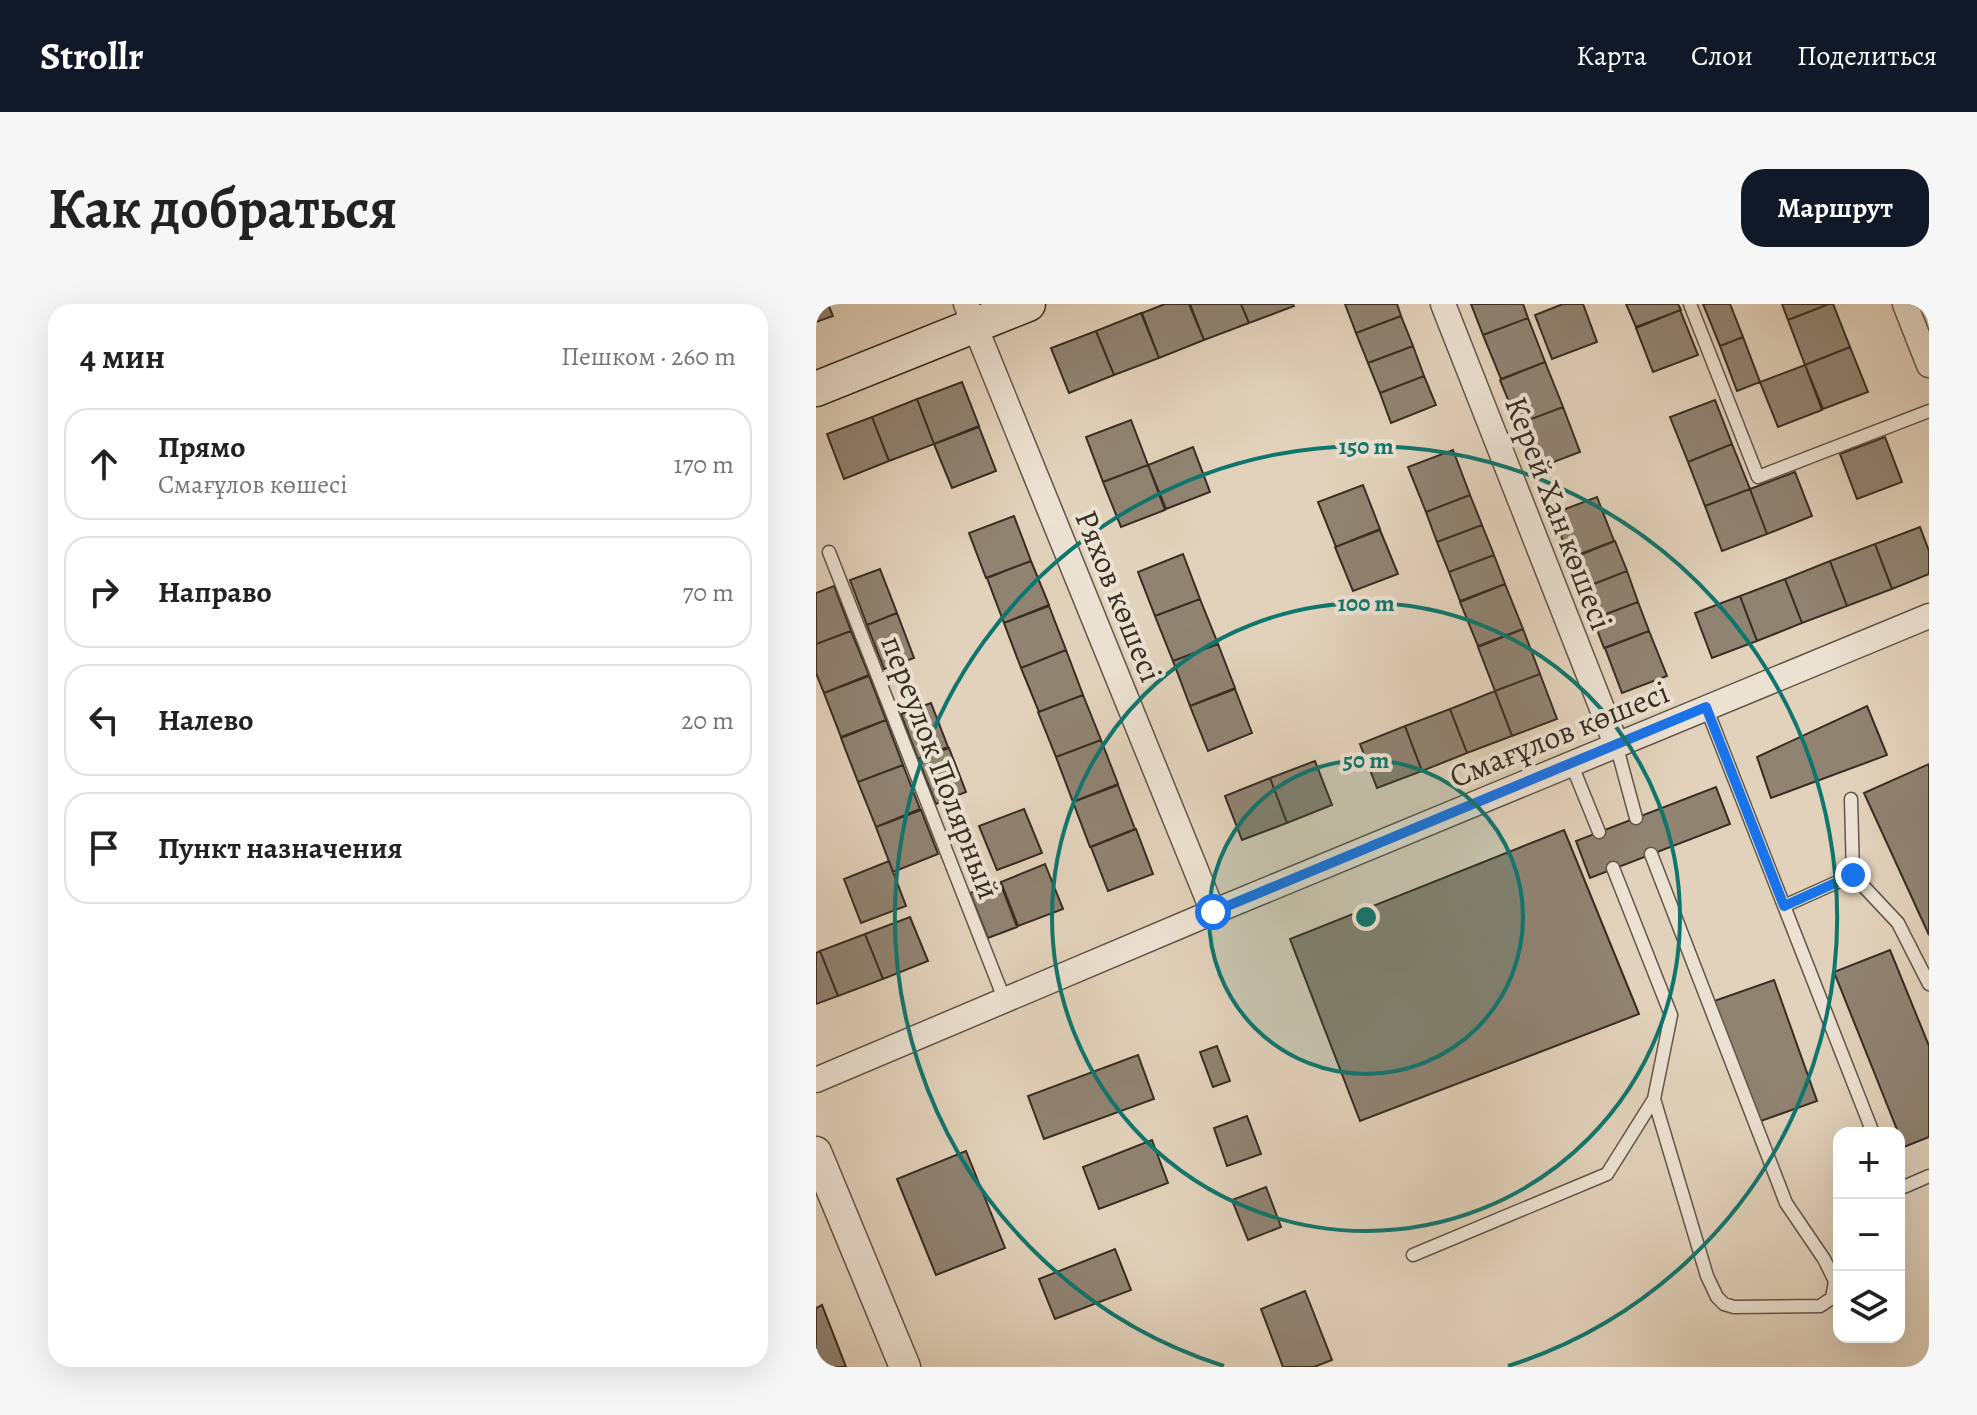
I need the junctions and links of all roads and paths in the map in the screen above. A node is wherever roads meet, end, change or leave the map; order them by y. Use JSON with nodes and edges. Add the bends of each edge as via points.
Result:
{"nodes":[{"id":1,"x":1028,"y":304,"type":"edge"},
{"id":2,"x":1443,"y":304,"type":"edge"},
{"id":3,"x":1690,"y":304,"type":"edge"},
{"id":4,"x":1905,"y":304,"type":"edge"},
{"id":5,"x":971,"y":315,"type":"edge"},
{"id":6,"x":1929,"y":365,"type":"edge"},
{"id":7,"x":816,"y":389,"type":"edge"},
{"id":8,"x":1929,"y":411,"type":"edge"},
{"id":9,"x":829,"y":552,"type":"dead end"},
{"id":10,"x":1929,"y":616,"type":"edge"},
{"id":11,"x":1706,"y":707,"type":"junction"},
{"id":12,"x":1616,"y":744,"type":"junction"},
{"id":13,"x":1571,"y":763,"type":"junction"},
{"id":14,"x":1851,"y":799,"type":"dead end"},
{"id":15,"x":1636,"y":818,"type":"dead end"},
{"id":16,"x":1599,"y":832,"type":"dead end"},
{"id":17,"x":1651,"y":854,"type":"dead end"},
{"id":18,"x":1613,"y":868,"type":"dead end"},
{"id":19,"x":1853,"y":875,"type":"junction"},
{"id":20,"x":1784,"y":906,"type":"junction"},
{"id":21,"x":1213,"y":912,"type":"junction"},
{"id":22,"x":1929,"y":984,"type":"edge"},
{"id":23,"x":1005,"y":1001,"type":"junction"},
{"id":24,"x":816,"y":1080,"type":"edge"},
{"id":25,"x":1654,"y":1099,"type":"junction"},
{"id":26,"x":1871,"y":1127,"type":"edge"},
{"id":27,"x":816,"y":1152,"type":"edge"},
{"id":28,"x":1929,"y":1176,"type":"edge"},
{"id":29,"x":1905,"y":1186,"type":"edge"},
{"id":30,"x":1413,"y":1255,"type":"dead end"},
{"id":31,"x":905,"y":1367,"type":"edge"}],
"edges":[{"from":1,"to":5,"type":"main road"},
{"from":2,"to":12,"type":"street","name":"Керей Хан көшесі"},
{"from":3,"to":8,"type":"lane","via":[[1758,477]]},
{"from":4,"to":6,"type":"street"},
{"from":5,"to":7,"type":"main road"},
{"from":5,"to":21,"type":"street","name":"Ряхов көшесі"},
{"from":9,"to":23,"type":"lane","name":"переулок Полярный"},
{"from":10,"to":11,"type":"street","name":"Смағұлов көшесі"},
{"from":11,"to":12,"type":"street","name":"Смағұлов көшесі"},
{"from":11,"to":20,"type":"lane"},
{"from":12,"to":13,"type":"street","name":"Смағұлов көшесі"},
{"from":12,"to":15,"type":"lane"},
{"from":13,"to":16,"type":"lane"},
{"from":13,"to":21,"type":"street","name":"Смағұлов көшесі"},
{"from":14,"to":19,"type":"lane"},
{"from":17,"to":25,"type":"lane","via":[[1786,1203],[1835,1281],[1827,1303],[1789,1309],[1734,1307],[1717,1297]]},
{"from":18,"to":25,"type":"lane","via":[[1671,1015]]},
{"from":19,"to":20,"type":"lane"},
{"from":19,"to":22,"type":"lane","via":[[1898,923]]},
{"from":20,"to":26,"type":"lane"},
{"from":21,"to":23,"type":"street","name":"Смағұлов көшесі"},
{"from":23,"to":24,"type":"street","name":"Смағұлов көшесі"},
{"from":25,"to":30,"type":"lane","via":[[1607,1174]]},
{"from":27,"to":31,"type":"street"},
{"from":28,"to":29,"type":"lane"}]}
